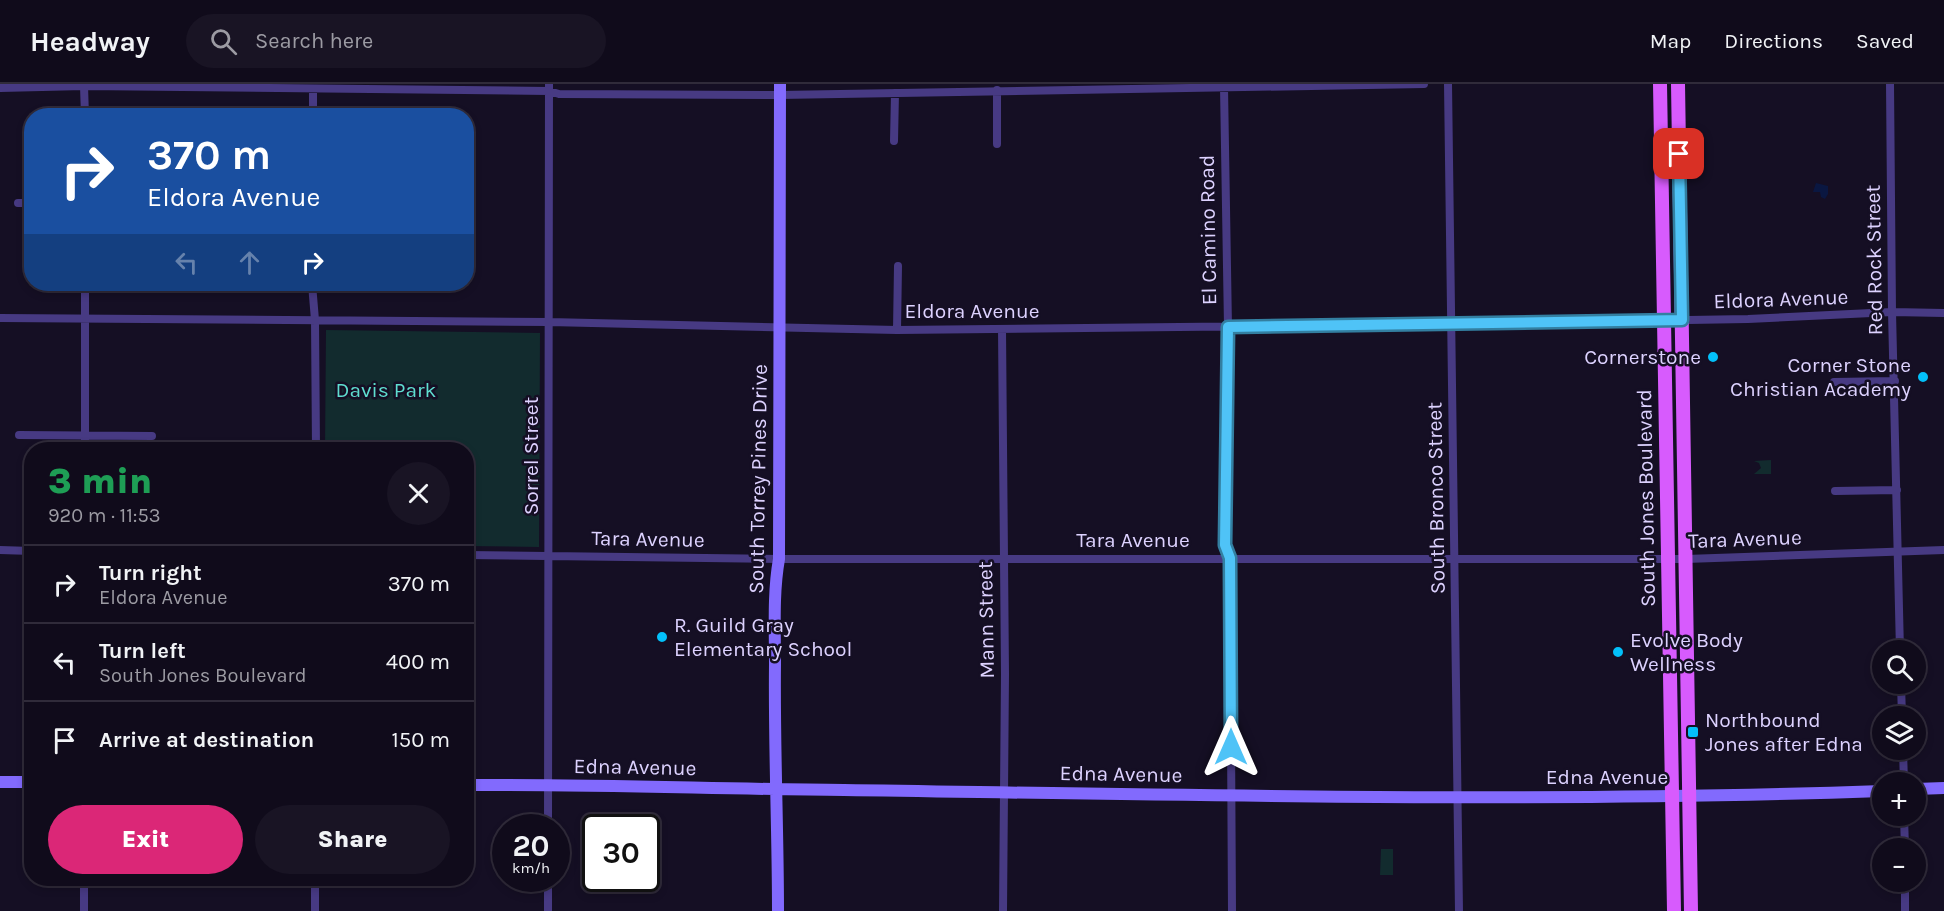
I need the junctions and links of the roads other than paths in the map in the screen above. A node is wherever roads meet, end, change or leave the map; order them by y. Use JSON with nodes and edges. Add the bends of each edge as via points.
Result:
{"nodes":[{"id":1,"x":1424,"y":84,"type":"edge"},
{"id":2,"x":1448,"y":84,"type":"edge"},
{"id":3,"x":1662,"y":84,"type":"edge"},
{"id":4,"x":1678,"y":84,"type":"edge"},
{"id":5,"x":1890,"y":84,"type":"edge"},
{"id":6,"x":84,"y":86,"type":"junction"},
{"id":7,"x":1224,"y":87,"type":"junction"},
{"id":8,"x":0,"y":88,"type":"edge"},
{"id":9,"x":549,"y":88,"type":"edge"},
{"id":10,"x":313,"y":89,"type":"junction"},
{"id":11,"x":780,"y":89,"type":"edge"},
{"id":12,"x":997,"y":90,"type":"junction"},
{"id":13,"x":895,"y":93,"type":"junction"},
{"id":14,"x":85,"y":108,"type":"edge"},
{"id":15,"x":313,"y":108,"type":"edge"},
{"id":16,"x":1678,"y":129,"type":"junction"},
{"id":17,"x":894,"y":141,"type":"dead end"},
{"id":18,"x":997,"y":144,"type":"dead end"},
{"id":19,"x":18,"y":203,"type":"dead end"},
{"id":20,"x":24,"y":203,"type":"edge"},
{"id":21,"x":897,"y":266,"type":"dead end"},
{"id":22,"x":85,"y":291,"type":"edge"},
{"id":23,"x":313,"y":291,"type":"edge"},
{"id":24,"x":1892,"y":312,"type":"junction"},
{"id":25,"x":1944,"y":313,"type":"edge"},
{"id":26,"x":0,"y":318,"type":"edge"},
{"id":27,"x":85,"y":319,"type":"junction"},
{"id":28,"x":315,"y":320,"type":"junction"},
{"id":29,"x":1664,"y":320,"type":"junction"},
{"id":30,"x":1682,"y":320,"type":"junction"},
{"id":31,"x":549,"y":322,"type":"junction"},
{"id":32,"x":1452,"y":324,"type":"junction"},
{"id":33,"x":779,"y":327,"type":"junction"},
{"id":34,"x":1228,"y":327,"type":"junction"},
{"id":35,"x":1002,"y":329,"type":"junction"},
{"id":36,"x":897,"y":330,"type":"junction"},
{"id":37,"x":1895,"y":381,"type":"junction"},
{"id":38,"x":1834,"y":382,"type":"dead end"},
{"id":39,"x":19,"y":435,"type":"dead end"},
{"id":40,"x":85,"y":436,"type":"junction"},
{"id":41,"x":152,"y":436,"type":"dead end"},
{"id":42,"x":85,"y":442,"type":"edge"},
{"id":43,"x":316,"y":442,"type":"edge"},
{"id":44,"x":1897,"y":489,"type":"junction"},
{"id":45,"x":1835,"y":490,"type":"dead end"},
{"id":46,"x":0,"y":550,"type":"edge"},
{"id":47,"x":1944,"y":550,"type":"edge"},
{"id":48,"x":24,"y":551,"type":"edge"},
{"id":49,"x":1898,"y":552,"type":"junction"},
{"id":50,"x":474,"y":555,"type":"edge"},
{"id":51,"x":549,"y":556,"type":"junction"},
{"id":52,"x":1003,"y":558,"type":"junction"},
{"id":53,"x":1230,"y":558,"type":"junction"},
{"id":54,"x":778,"y":559,"type":"junction"},
{"id":55,"x":1455,"y":559,"type":"junction"},
{"id":56,"x":1668,"y":559,"type":"junction"},
{"id":57,"x":1686,"y":559,"type":"junction"},
{"id":58,"x":1900,"y":640,"type":"edge"},
{"id":59,"x":0,"y":782,"type":"edge"},
{"id":60,"x":24,"y":782,"type":"edge"},
{"id":61,"x":548,"y":784,"type":"junction"},
{"id":62,"x":474,"y":785,"type":"edge"},
{"id":63,"x":1944,"y":788,"type":"edge"},
{"id":64,"x":777,"y":789,"type":"junction"},
{"id":65,"x":1926,"y":789,"type":"edge"},
{"id":66,"x":1872,"y":790,"type":"edge"},
{"id":67,"x":1004,"y":793,"type":"junction"},
{"id":68,"x":1231,"y":795,"type":"junction"},
{"id":69,"x":1458,"y":796,"type":"junction"},
{"id":70,"x":1672,"y":797,"type":"junction"},
{"id":71,"x":1689,"y":797,"type":"junction"},
{"id":72,"x":548,"y":814,"type":"edge"},
{"id":73,"x":84,"y":886,"type":"edge"},
{"id":74,"x":315,"y":886,"type":"edge"},
{"id":75,"x":548,"y":892,"type":"edge"},
{"id":76,"x":1905,"y":892,"type":"edge"},
{"id":77,"x":84,"y":911,"type":"edge"},
{"id":78,"x":315,"y":911,"type":"edge"},
{"id":79,"x":548,"y":911,"type":"edge"},
{"id":80,"x":778,"y":911,"type":"edge"},
{"id":81,"x":1004,"y":911,"type":"edge"},
{"id":82,"x":1232,"y":911,"type":"edge"},
{"id":83,"x":1459,"y":911,"type":"edge"},
{"id":84,"x":1674,"y":911,"type":"edge"},
{"id":85,"x":1691,"y":911,"type":"edge"},
{"id":86,"x":1905,"y":911,"type":"edge"}],
"edges":[{"from":1,"to":7,"type":"street"},
{"from":2,"to":32,"type":"street","name":"South Bronco Street"},
{"from":3,"to":16,"type":"main road","via":[[1667,88],[1668,107]]},
{"from":3,"to":29,"type":"main road","name":"South Jones Boulevard"},
{"from":4,"to":16,"type":"main road","name":"South Jones Boulevard"},
{"from":5,"to":24,"type":"street","name":"Red Rock Street"},
{"from":6,"to":8,"type":"street"},
{"from":6,"to":10,"type":"street"},
{"from":6,"to":14,"type":"street"},
{"from":7,"to":12,"type":"street"},
{"from":7,"to":34,"type":"street","name":"El Camino Road"},
{"from":9,"to":10,"type":"street"},
{"from":9,"to":11,"type":"street","via":[[559,94]]},
{"from":9,"to":31,"type":"street","name":"Sorrel Street"},
{"from":10,"to":15,"type":"street"},
{"from":11,"to":13,"type":"street"},
{"from":11,"to":33,"type":"street","name":"South Torrey Pines Drive"},
{"from":12,"to":13,"type":"street"},
{"from":12,"to":18,"type":"street"},
{"from":13,"to":17,"type":"street"},
{"from":16,"to":30,"type":"main road","name":"South Jones Boulevard"},
{"from":19,"to":20,"type":"street"},
{"from":21,"to":36,"type":"street"},
{"from":22,"to":27,"type":"street"},
{"from":23,"to":28,"type":"street"},
{"from":24,"to":25,"type":"street","name":"Eldora Avenue"},
{"from":24,"to":30,"type":"street","name":"Eldora Avenue"},
{"from":24,"to":37,"type":"street","name":"Red Rock Street"},
{"from":26,"to":27,"type":"street","name":"Eldora Avenue"},
{"from":27,"to":28,"type":"street","name":"Eldora Avenue"},
{"from":27,"to":40,"type":"street"},
{"from":28,"to":31,"type":"street","name":"Eldora Avenue"},
{"from":28,"to":43,"type":"street"},
{"from":29,"to":30,"type":"street","name":"Eldora Avenue"},
{"from":29,"to":32,"type":"street","name":"Eldora Avenue"},
{"from":29,"to":56,"type":"main road","name":"South Jones Boulevard"},
{"from":30,"to":57,"type":"main road","name":"South Jones Boulevard"},
{"from":31,"to":33,"type":"street","name":"Eldora Avenue"},
{"from":31,"to":51,"type":"street","name":"Sorrel Street"},
{"from":32,"to":34,"type":"street","name":"Eldora Avenue"},
{"from":32,"to":55,"type":"street","name":"South Bronco Street"},
{"from":33,"to":36,"type":"street","name":"Eldora Avenue"},
{"from":33,"to":54,"type":"street","name":"South Torrey Pines Drive"},
{"from":34,"to":35,"type":"street","name":"Eldora Avenue"},
{"from":34,"to":53,"type":"street","name":"El Camino Road","via":[[1225,545]]},
{"from":35,"to":36,"type":"street","name":"Eldora Avenue"},
{"from":35,"to":52,"type":"street","name":"Mann Street"},
{"from":37,"to":38,"type":"street"},
{"from":37,"to":44,"type":"street","name":"Red Rock Street"},
{"from":39,"to":40,"type":"street"},
{"from":40,"to":41,"type":"street"},
{"from":40,"to":42,"type":"street"},
{"from":44,"to":45,"type":"street"},
{"from":44,"to":49,"type":"street","name":"Red Rock Street"},
{"from":46,"to":48,"type":"street"},
{"from":47,"to":49,"type":"street","name":"Tara Avenue"},
{"from":49,"to":57,"type":"street","name":"Tara Avenue"},
{"from":49,"to":58,"type":"street","name":"Red Rock Street"},
{"from":50,"to":51,"type":"street","name":"Tara Avenue"},
{"from":51,"to":54,"type":"street","name":"Tara Avenue"},
{"from":51,"to":61,"type":"street","name":"Sorrel Street"},
{"from":52,"to":53,"type":"street","name":"Tara Avenue"},
{"from":52,"to":54,"type":"street","name":"Tara Avenue"},
{"from":52,"to":67,"type":"street","name":"Mann Street"},
{"from":53,"to":55,"type":"street","name":"Tara Avenue"},
{"from":53,"to":68,"type":"street","name":"El Camino Road"},
{"from":54,"to":64,"type":"street","name":"South Torrey Pines Drive","via":[[774,696]]},
{"from":55,"to":56,"type":"street","name":"Tara Avenue"},
{"from":55,"to":69,"type":"street","name":"South Bronco Street"},
{"from":56,"to":57,"type":"street","name":"Tara Avenue"},
{"from":56,"to":70,"type":"main road","name":"South Jones Boulevard"},
{"from":57,"to":71,"type":"main road","name":"South Jones Boulevard"},
{"from":59,"to":60,"type":"street"},
{"from":61,"to":62,"type":"street","name":"Edna Avenue"},
{"from":61,"to":64,"type":"street","name":"Edna Avenue"},
{"from":61,"to":72,"type":"street","name":"Sorrel Street"},
{"from":63,"to":65,"type":"street"},
{"from":64,"to":67,"type":"street","name":"Edna Avenue"},
{"from":64,"to":80,"type":"street","name":"South Torrey Pines Drive"},
{"from":66,"to":71,"type":"street","name":"Edna Avenue"},
{"from":67,"to":68,"type":"street","name":"Edna Avenue"},
{"from":67,"to":81,"type":"street","name":"Mann Street"},
{"from":68,"to":69,"type":"street","name":"Edna Avenue"},
{"from":68,"to":82,"type":"street","name":"El Camino Road"},
{"from":69,"to":70,"type":"street","name":"Edna Avenue"},
{"from":69,"to":83,"type":"street","name":"South Bronco Street"},
{"from":70,"to":71,"type":"street","name":"Edna Avenue"},
{"from":70,"to":84,"type":"main road","name":"South Jones Boulevard"},
{"from":71,"to":85,"type":"main road","name":"South Jones Boulevard"},
{"from":73,"to":77,"type":"street"},
{"from":74,"to":78,"type":"street"},
{"from":75,"to":79,"type":"street"},
{"from":76,"to":86,"type":"street"}]}
